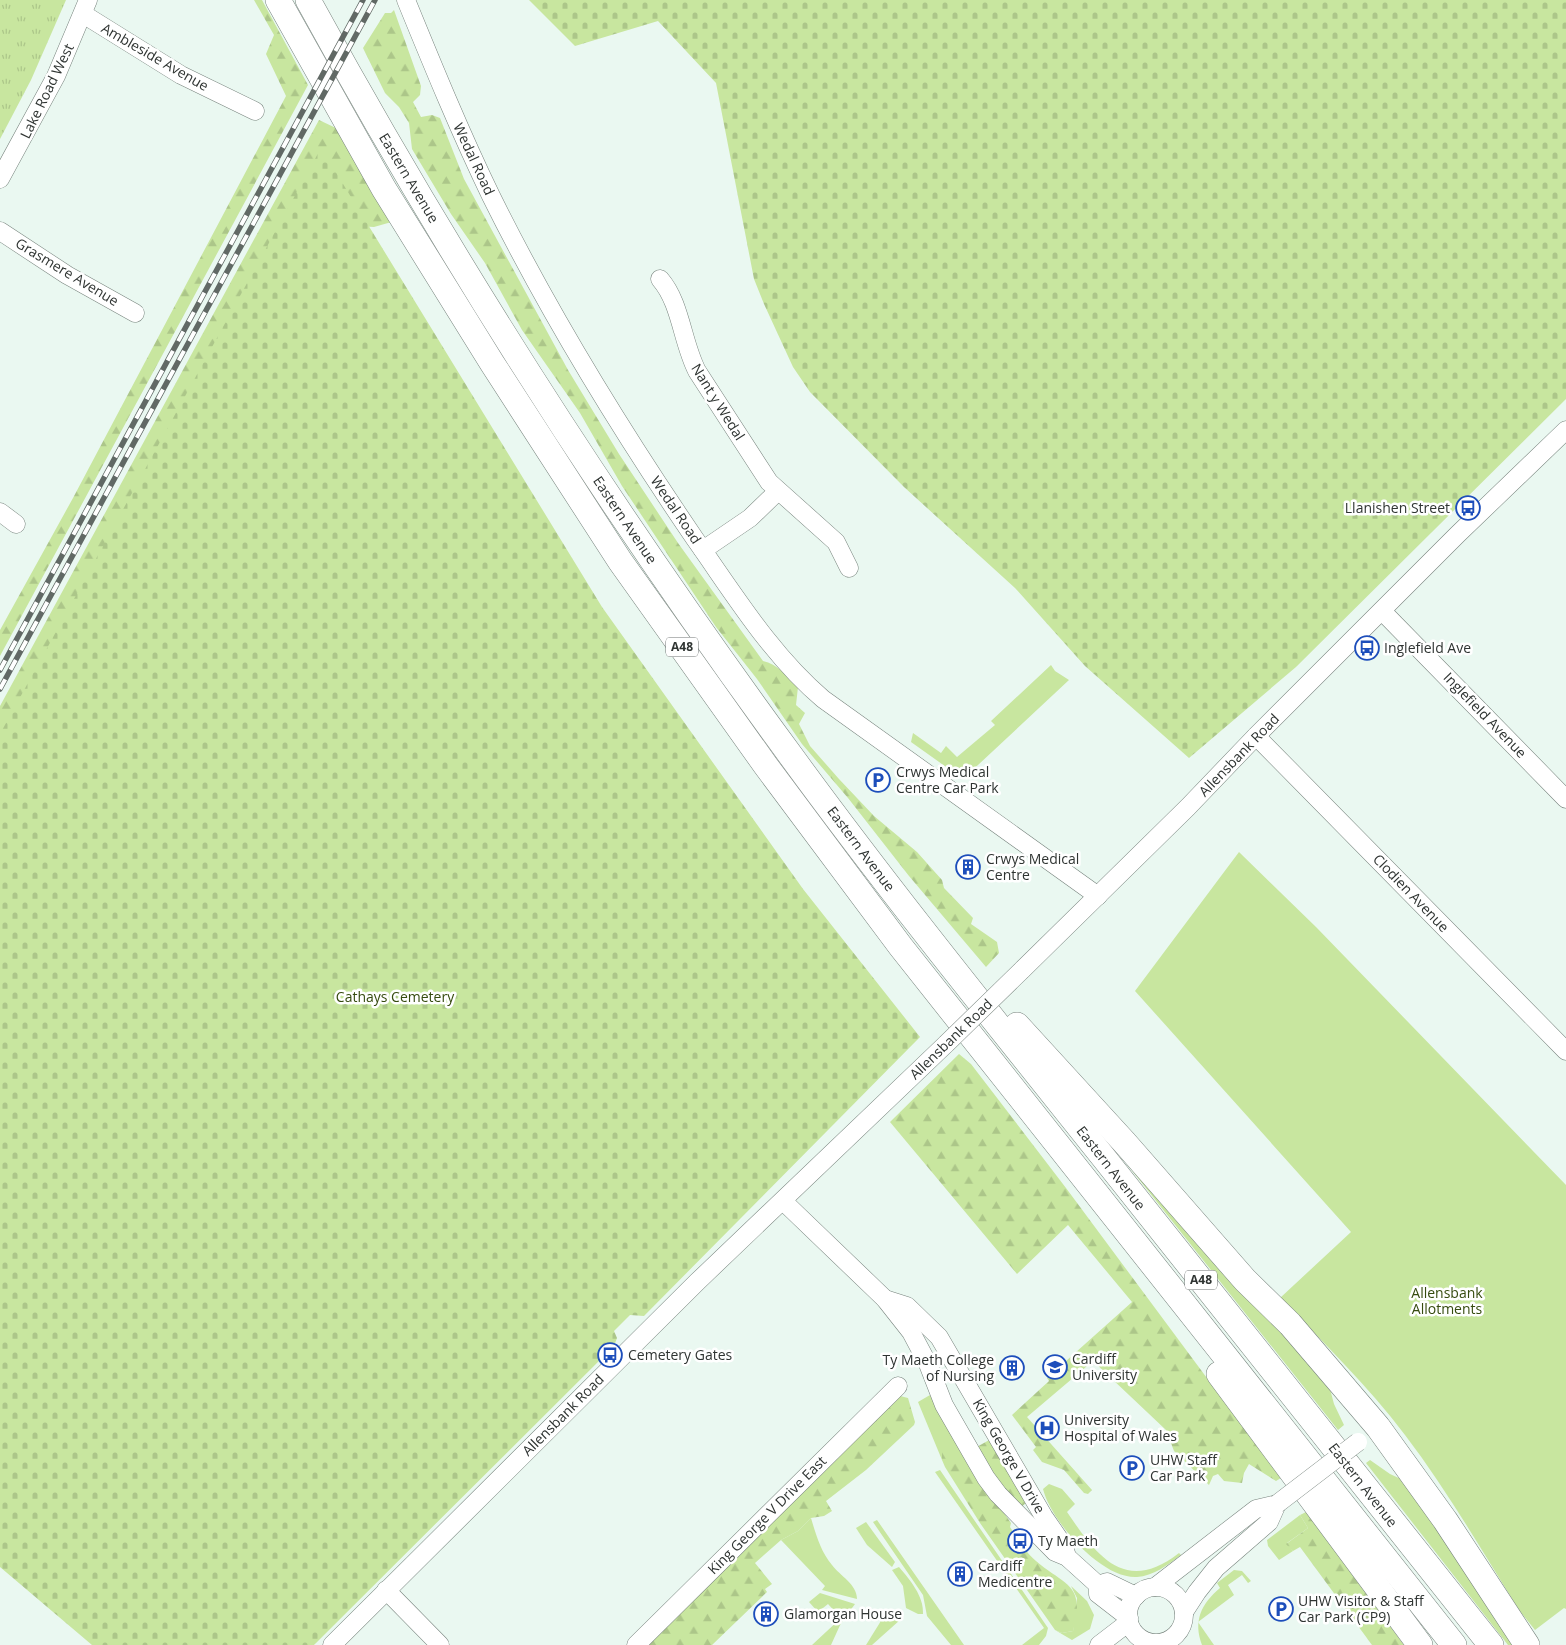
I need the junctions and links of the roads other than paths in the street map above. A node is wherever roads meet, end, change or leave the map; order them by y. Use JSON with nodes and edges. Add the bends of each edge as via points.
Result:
{"nodes":[{"id":1,"x":278,"y":0,"type":"edge"},
{"id":2,"x":308,"y":0,"type":"edge"},
{"id":3,"x":406,"y":0,"type":"edge"},
{"id":4,"x":86,"y":7,"type":"edge"},
{"id":5,"x":256,"y":110,"type":"dead end"},
{"id":6,"x":0,"y":179,"type":"edge"},
{"id":7,"x":0,"y":232,"type":"edge"},
{"id":8,"x":660,"y":279,"type":"dead end"},
{"id":9,"x":135,"y":313,"type":"dead end"},
{"id":10,"x":1563,"y":440,"type":"edge"},
{"id":11,"x":778,"y":491,"type":"junction"},
{"id":12,"x":0,"y":512,"type":"edge"},
{"id":13,"x":16,"y":524,"type":"dead end"},
{"id":14,"x":703,"y":550,"type":"junction"},
{"id":15,"x":850,"y":568,"type":"dead end"},
{"id":16,"x":1382,"y":611,"type":"junction"},
{"id":17,"x":1256,"y":736,"type":"junction"},
{"id":18,"x":1566,"y":799,"type":"edge"},
{"id":19,"x":1098,"y":896,"type":"junction"},
{"id":20,"x":911,"y":916,"type":"junction"},
{"id":21,"x":1566,"y":1051,"type":"edge"},
{"id":22,"x":783,"y":1201,"type":"junction"},
{"id":23,"x":1144,"y":1254,"type":"junction"},
{"id":24,"x":885,"y":1299,"type":"junction"},
{"id":25,"x":898,"y":1386,"type":"dead end"},
{"id":26,"x":1378,"y":1427,"type":"junction"},
{"id":27,"x":1277,"y":1504,"type":"junction"},
{"id":28,"x":1067,"y":1557,"type":"junction"},
{"id":29,"x":1098,"y":1585,"type":"junction"},
{"id":30,"x":1155,"y":1587,"type":"junction"},
{"id":31,"x":386,"y":1590,"type":"junction"},
{"id":32,"x":1136,"y":1596,"type":"junction"},
{"id":33,"x":1184,"y":1612,"type":"junction"},
{"id":34,"x":1129,"y":1620,"type":"junction"},
{"id":35,"x":1172,"y":1642,"type":"edge"},
{"id":36,"x":332,"y":1645,"type":"edge"},
{"id":37,"x":440,"y":1645,"type":"edge"},
{"id":38,"x":636,"y":1645,"type":"edge"},
{"id":39,"x":1098,"y":1645,"type":"edge"},
{"id":40,"x":1420,"y":1645,"type":"edge"},
{"id":41,"x":1454,"y":1645,"type":"edge"},
{"id":42,"x":1491,"y":1645,"type":"edge"},
{"id":43,"x":1527,"y":1645,"type":"edge"}],
"edges":[{"from":1,"to":23,"type":"highway","name":"Eastern Avenue","number":"A48","via":[[384,189],[492,364],[620,561],[766,766],[901,947]]},
{"from":2,"to":20,"type":"highway","name":"Eastern Avenue","number":"A48","via":[[410,180],[517,354],[642,546],[788,752]]},
{"from":3,"to":14,"type":"street","name":"Wedal Road","via":[[488,188],[529,267],[584,366]]},
{"from":4,"to":5,"type":"street","name":"Ambleside Avenue","via":[[181,75]]},
{"from":4,"to":6,"type":"street","name":"Lake Road West","via":[[42,103]]},
{"from":7,"to":9,"type":"street","name":"Grasmere Avenue"},
{"from":8,"to":11,"type":"street","name":"Nant y Wedal","via":[[669,289],[697,371]]},
{"from":10,"to":16,"type":"street","name":"Allensbank Road"},
{"from":11,"to":14,"type":"street","via":[[750,518]]},
{"from":11,"to":15,"type":"street","name":"Nant y Wedal","via":[[836,542]]},
{"from":12,"to":13,"type":"street"},
{"from":14,"to":19,"type":"street","name":"Wedal Road","via":[[763,634],[812,690]]},
{"from":16,"to":17,"type":"street","name":"Allensbank Road"},
{"from":16,"to":18,"type":"street","name":"Inglefield Avenue"},
{"from":17,"to":19,"type":"street","name":"Allensbank Road"},
{"from":17,"to":21,"type":"street","name":"Clodien Avenue"},
{"from":19,"to":22,"type":"street","name":"Allensbank Road","bridge":true},
{"from":20,"to":26,"type":"highway","via":[[963,962],[1245,1280],[1290,1324]]},
{"from":20,"to":42,"type":"highway","name":"Eastern Avenue","number":"A48"},
{"from":22,"to":24,"type":"street","name":"King George V Drive"},
{"from":22,"to":31,"type":"street","name":"Allensbank Road"},
{"from":23,"to":40,"type":"highway","via":[[1169,1306]]},
{"from":23,"to":41,"type":"highway","name":"Eastern Avenue","number":"A48"},
{"from":24,"to":28,"type":"street","name":"King George V Drive","via":[[911,1332],[944,1405],[986,1478],[1055,1552]]},
{"from":24,"to":28,"type":"street","name":"King George V Drive","via":[[907,1306],[939,1337],[1064,1546]]},
{"from":25,"to":38,"type":"street","name":"King George V Drive East"},
{"from":26,"to":27,"type":"street","bridge":true},
{"from":26,"to":43,"type":"highway","via":[[1440,1512]]},
{"from":27,"to":30,"type":"street","via":[[1256,1509]]},
{"from":27,"to":33,"type":"street","via":[[1269,1522],[1216,1568]]},
{"from":28,"to":29,"type":"street","name":"King George V Drive"},
{"from":29,"to":32,"type":"street","via":[[1107,1582]]},
{"from":29,"to":34,"type":"street","name":"King George V Drive","via":[[1098,1594]]},
{"from":30,"to":32,"type":"street","via":[[1147,1588]]},
{"from":30,"to":33,"type":"street","via":[[1171,1591],[1178,1597]]},
{"from":31,"to":36,"type":"street","name":"Allensbank Road"},
{"from":31,"to":37,"type":"street"},
{"from":32,"to":34,"type":"street","via":[[1129,1608]]},
{"from":33,"to":35,"type":"street","via":[[1183,1623]]},
{"from":34,"to":35,"type":"street","via":[[1136,1635],[1144,1640]]},
{"from":34,"to":39,"type":"street"}]}
